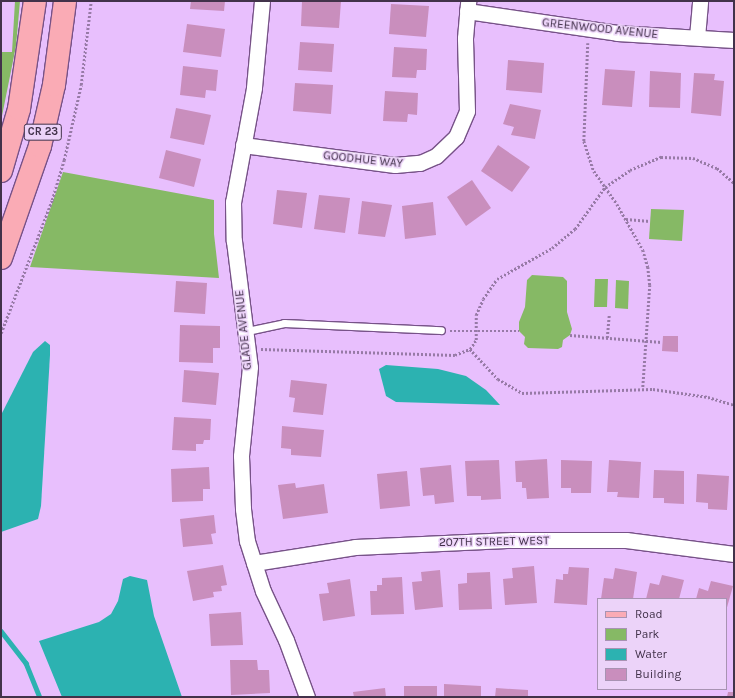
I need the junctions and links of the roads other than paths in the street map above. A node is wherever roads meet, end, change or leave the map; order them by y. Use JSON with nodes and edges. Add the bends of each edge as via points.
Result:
{"nodes":[{"id":1,"x":35,"y":1,"type":"edge"},
{"id":2,"x":65,"y":1,"type":"edge"},
{"id":3,"x":262,"y":1,"type":"edge"},
{"id":4,"x":700,"y":1,"type":"edge"},
{"id":5,"x":468,"y":6,"type":"edge"},
{"id":6,"x":698,"y":37,"type":"junction"},
{"id":7,"x":734,"y":40,"type":"edge"},
{"id":8,"x":243,"y":145,"type":"junction"},
{"id":9,"x":1,"y":171,"type":"edge"},
{"id":10,"x":1,"y":258,"type":"edge"},
{"id":11,"x":247,"y":330,"type":"junction"},
{"id":12,"x":441,"y":330,"type":"road end"},
{"id":13,"x":734,"y":554,"type":"edge"},
{"id":14,"x":254,"y":563,"type":"junction"},
{"id":15,"x":307,"y":697,"type":"edge"}],
"edges":[{"from":1,"to":9,"type":"main road","number":"CR 23","via":[[19,109]]},
{"from":2,"to":10,"type":"main road","number":"CR 23","via":[[54,85],[40,146]]},
{"from":3,"to":8,"type":"street","name":"GLADE AVENUE","via":[[254,88]]},
{"from":4,"to":6,"type":"street"},
{"from":5,"to":6,"type":"street","name":"GREENWOOD AVENUE","via":[[589,30]]},
{"from":5,"to":8,"type":"street","name":"GOODHUE WAY","via":[[465,38],[467,111],[456,137],[436,156],[420,163],[395,165]]},
{"from":6,"to":7,"type":"street","name":"GREENWOOD AVENUE"},
{"from":8,"to":11,"type":"street","name":"GLADE AVENUE","via":[[234,191],[233,223]]},
{"from":11,"to":12,"type":"lane","via":[[284,322]]},
{"from":11,"to":14,"type":"street","name":"GLADE AVENUE","via":[[248,390],[241,456],[243,509]]},
{"from":13,"to":14,"type":"street","name":"207TH STREET WEST","via":[[626,540],[517,540],[355,548]]},
{"from":14,"to":15,"type":"street","name":"GLADE AVENUE","via":[[262,591],[286,640]]}]}
